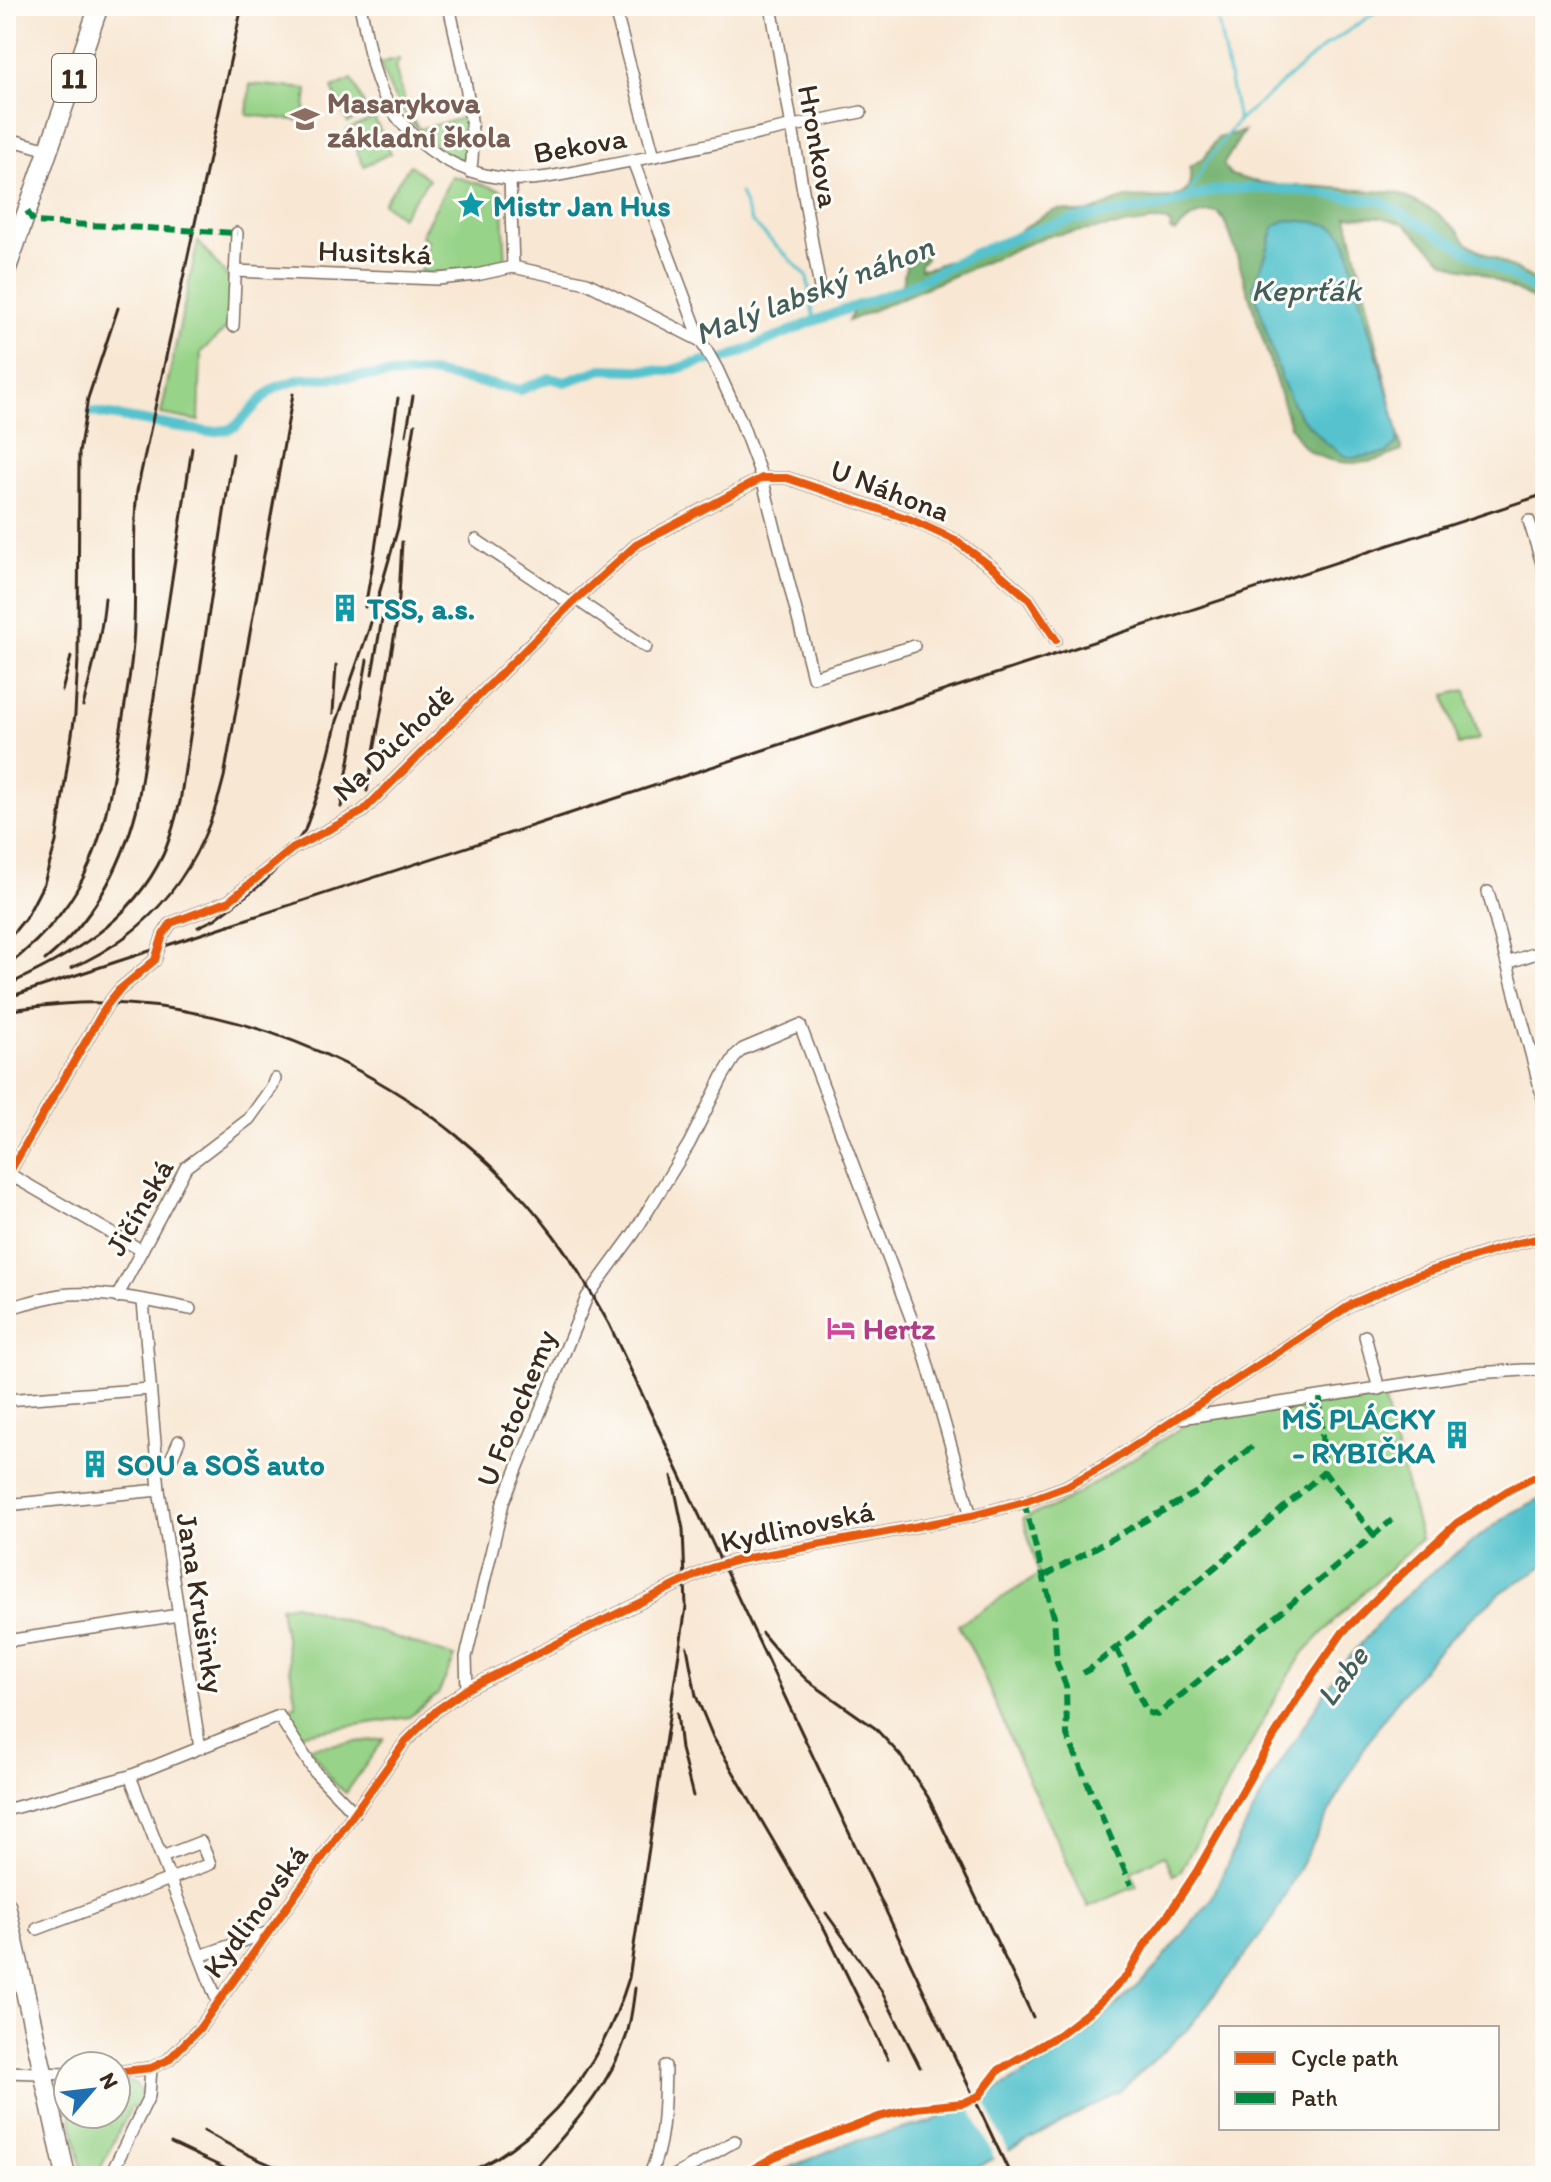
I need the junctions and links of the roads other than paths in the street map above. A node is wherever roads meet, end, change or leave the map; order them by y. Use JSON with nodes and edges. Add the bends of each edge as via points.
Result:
{"nodes":[{"id":1,"x":99,"y":6,"type":"edge"},
{"id":2,"x":360,"y":6,"type":"edge"},
{"id":3,"x":449,"y":6,"type":"edge"},
{"id":4,"x":614,"y":6,"type":"edge"},
{"id":5,"x":771,"y":6,"type":"edge"},
{"id":6,"x":861,"y":112,"type":"dead end"},
{"id":7,"x":791,"y":126,"type":"junction"},
{"id":8,"x":6,"y":141,"type":"edge"},
{"id":9,"x":48,"y":150,"type":"junction"},
{"id":10,"x":654,"y":156,"type":"junction"},
{"id":11,"x":633,"y":161,"type":"junction"},
{"id":12,"x":470,"y":172,"type":"junction"},
{"id":13,"x":510,"y":179,"type":"junction"},
{"id":14,"x":237,"y":233,"type":"dead end"},
{"id":15,"x":513,"y":267,"type":"junction"},
{"id":16,"x":6,"y":271,"type":"edge"},
{"id":17,"x":235,"y":271,"type":"junction"},
{"id":18,"x":821,"y":294,"type":"dead end"},
{"id":19,"x":233,"y":326,"type":"dead end"},
{"id":20,"x":701,"y":341,"type":"junction"},
{"id":21,"x":762,"y":478,"type":"junction"},
{"id":22,"x":1529,"y":521,"type":"dead end"},
{"id":23,"x":476,"y":540,"type":"dead end"},
{"id":24,"x":1545,"y":573,"type":"edge"},
{"id":25,"x":574,"y":601,"type":"junction"},
{"id":26,"x":1056,"y":640,"type":"dead end"},
{"id":27,"x":914,"y":646,"type":"dead end"},
{"id":28,"x":646,"y":647,"type":"dead end"},
{"id":29,"x":1488,"y":892,"type":"dead end"},
{"id":30,"x":1545,"y":950,"type":"edge"},
{"id":31,"x":1507,"y":963,"type":"junction"},
{"id":32,"x":275,"y":1079,"type":"dead end"},
{"id":33,"x":1545,"y":1106,"type":"edge"},
{"id":34,"x":7,"y":1176,"type":"edge"},
{"id":35,"x":1545,"y":1237,"type":"edge"},
{"id":36,"x":141,"y":1250,"type":"junction"},
{"id":37,"x":117,"y":1297,"type":"junction"},
{"id":38,"x":143,"y":1301,"type":"junction"},
{"id":39,"x":6,"y":1309,"type":"edge"},
{"id":40,"x":190,"y":1309,"type":"dead end"},
{"id":41,"x":1365,"y":1336,"type":"dead end"},
{"id":42,"x":1545,"y":1370,"type":"edge"},
{"id":43,"x":150,"y":1389,"type":"junction"},
{"id":44,"x":1379,"y":1389,"type":"junction"},
{"id":45,"x":6,"y":1400,"type":"edge"},
{"id":46,"x":1177,"y":1418,"type":"junction"},
{"id":47,"x":179,"y":1441,"type":"dead end"},
{"id":48,"x":157,"y":1465,"type":"junction"},
{"id":49,"x":159,"y":1490,"type":"junction"},
{"id":50,"x":6,"y":1505,"type":"edge"},
{"id":51,"x":971,"y":1516,"type":"junction"},
{"id":52,"x":179,"y":1615,"type":"junction"},
{"id":53,"x":6,"y":1641,"type":"edge"},
{"id":54,"x":467,"y":1689,"type":"junction"},
{"id":55,"x":200,"y":1748,"type":"junction"},
{"id":56,"x":130,"y":1776,"type":"junction"},
{"id":57,"x":6,"y":1810,"type":"edge"},
{"id":58,"x":355,"y":1813,"type":"junction"},
{"id":59,"x":162,"y":1857,"type":"junction"},
{"id":60,"x":170,"y":1879,"type":"junction"},
{"id":61,"x":6,"y":1905,"type":"edge"},
{"id":62,"x":37,"y":1929,"type":"dead end"},
{"id":63,"x":269,"y":1932,"type":"junction"},
{"id":64,"x":10,"y":1950,"type":"edge"},
{"id":65,"x":200,"y":1956,"type":"junction"},
{"id":66,"x":218,"y":2003,"type":"junction"},
{"id":67,"x":665,"y":2066,"type":"dead end"},
{"id":68,"x":151,"y":2068,"type":"junction"},
{"id":69,"x":132,"y":2070,"type":"edge"},
{"id":70,"x":6,"y":2072,"type":"edge"},
{"id":71,"x":42,"y":2073,"type":"junction"},
{"id":72,"x":52,"y":2073,"type":"edge"},
{"id":73,"x":735,"y":2141,"type":"dead end"},
{"id":74,"x":66,"y":2176,"type":"edge"},
{"id":75,"x":110,"y":2176,"type":"edge"},
{"id":76,"x":649,"y":2176,"type":"edge"},
{"id":77,"x":674,"y":2176,"type":"edge"}],
"edges":[{"from":1,"to":9,"type":"main road","number":"11"},
{"from":2,"to":12,"type":"street","name":"Bekova","via":[[388,104],[415,138]]},
{"from":3,"to":12,"type":"street","via":[[469,114]]},
{"from":4,"to":10,"type":"street"},
{"from":5,"to":7,"type":"street","name":"Hronkova"},
{"from":6,"to":7,"type":"street","name":"Bekova"},
{"from":7,"to":10,"type":"street","name":"Bekova"},
{"from":7,"to":18,"type":"street","name":"Hronkova"},
{"from":8,"to":9,"type":"street"},
{"from":9,"to":16,"type":"main road","number":"11"},
{"from":10,"to":11,"type":"street","name":"Bekova"},
{"from":11,"to":13,"type":"street","name":"Bekova"},
{"from":11,"to":20,"type":"street"},
{"from":12,"to":13,"type":"street","name":"Bekova"},
{"from":13,"to":15,"type":"street"},
{"from":14,"to":17,"type":"street"},
{"from":15,"to":17,"type":"street","name":"Husitská","via":[[438,279]]},
{"from":15,"to":20,"type":"street","via":[[587,283]]},
{"from":17,"to":19,"type":"street"},
{"from":20,"to":21,"type":"street"},
{"from":21,"to":25,"type":"street","name":"Na Důchodě","via":[[636,545]]},
{"from":21,"to":26,"type":"street","name":"U Náhona","via":[[787,478],[955,540],[1029,599]]},
{"from":21,"to":27,"type":"street","via":[[813,677]]},
{"from":22,"to":24,"type":"street"},
{"from":23,"to":25,"type":"street"},
{"from":25,"to":28,"type":"street"},
{"from":25,"to":34,"type":"street","name":"Na Důchodě","via":[[362,812],[292,849],[229,901],[169,925],[155,960],[107,1005]]},
{"from":29,"to":31,"type":"street"},
{"from":30,"to":31,"type":"street"},
{"from":31,"to":33,"type":"street"},
{"from":32,"to":36,"type":"street","name":"Jičínská","via":[[249,1119],[186,1167]]},
{"from":34,"to":36,"type":"street"},
{"from":35,"to":46,"type":"street","name":"Kydlinovská","via":[[1415,1276],[1352,1304]]},
{"from":36,"to":37,"type":"street","name":"Jičínská"},
{"from":37,"to":38,"type":"street"},
{"from":37,"to":39,"type":"street","via":[[62,1295]]},
{"from":38,"to":40,"type":"street"},
{"from":38,"to":43,"type":"street","name":"Jana Krušinky"},
{"from":41,"to":44,"type":"street"},
{"from":42,"to":44,"type":"street","via":[[1485,1372]]},
{"from":43,"to":45,"type":"street"},
{"from":43,"to":48,"type":"street","name":"Jana Krušinky"},
{"from":44,"to":46,"type":"street"},
{"from":46,"to":51,"type":"street","name":"Kydlinovská","via":[[1067,1486]]},
{"from":47,"to":48,"type":"street","via":[[171,1459]]},
{"from":48,"to":49,"type":"street","name":"Jana Krušinky"},
{"from":49,"to":50,"type":"street"},
{"from":49,"to":52,"type":"street","name":"Jana Krušinky"},
{"from":51,"to":54,"type":"street","name":"Kydlinovská","via":[[722,1564]]},
{"from":51,"to":54,"type":"street","name":"U Fotochemy","via":[[924,1352],[800,1025],[736,1055],[673,1170],[587,1297],[503,1503],[466,1657]]},
{"from":52,"to":53,"type":"street"},
{"from":52,"to":55,"type":"street","name":"Jana Krušinky"},
{"from":54,"to":58,"type":"street","name":"Kydlinovská","via":[[406,1741]]},
{"from":55,"to":56,"type":"street"},
{"from":55,"to":58,"type":"street","via":[[279,1716],[315,1772]]},
{"from":56,"to":57,"type":"street"},
{"from":56,"to":59,"type":"street"},
{"from":58,"to":63,"type":"street","name":"Kydlinovská"},
{"from":59,"to":60,"type":"street"},
{"from":59,"to":60,"type":"street","via":[[201,1842],[210,1864]]},
{"from":60,"to":62,"type":"street"},
{"from":60,"to":65,"type":"street"},
{"from":61,"to":64,"type":"main road"},
{"from":63,"to":65,"type":"street","name":"Kydlinovská"},
{"from":63,"to":66,"type":"street","name":"Kydlinovská"},
{"from":64,"to":71,"type":"main road"},
{"from":65,"to":66,"type":"street"},
{"from":66,"to":68,"type":"street","name":"Kydlinovská","via":[[179,2051]]},
{"from":67,"to":76,"type":"street","via":[[658,2149]]},
{"from":68,"to":69,"type":"street"},
{"from":68,"to":75,"type":"street","via":[[149,2096]]},
{"from":70,"to":71,"type":"street"},
{"from":71,"to":72,"type":"street"},
{"from":71,"to":74,"type":"main road"},
{"from":73,"to":77,"type":"street"}]}
